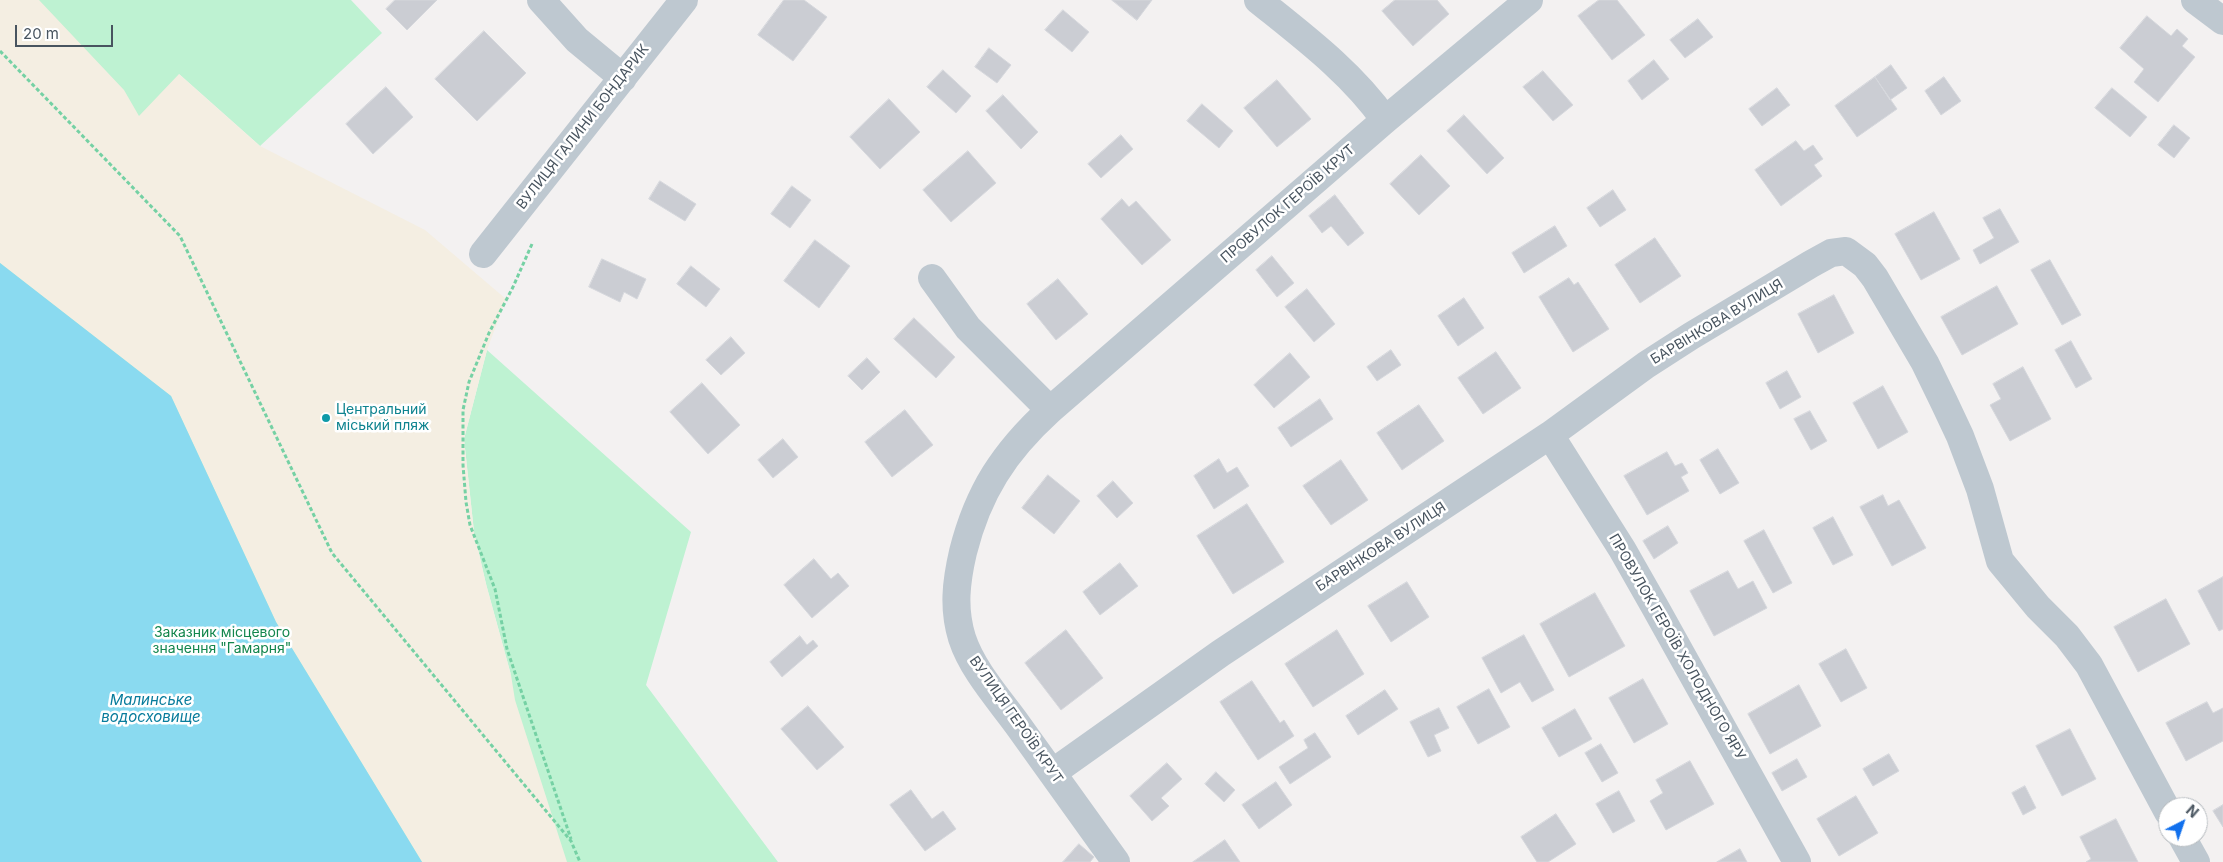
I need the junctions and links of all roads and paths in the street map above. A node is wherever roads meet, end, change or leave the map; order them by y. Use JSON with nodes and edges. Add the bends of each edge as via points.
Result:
{"nodes":[{"id":1,"x":541,"y":0,"type":"edge"},
{"id":2,"x":684,"y":0,"type":"edge"},
{"id":3,"x":1258,"y":0,"type":"edge"},
{"id":4,"x":1528,"y":0,"type":"edge"},
{"id":5,"x":2195,"y":0,"type":"edge"},
{"id":6,"x":2223,"y":21,"type":"edge"},
{"id":7,"x":0,"y":51,"type":"edge"},
{"id":8,"x":623,"y":78,"type":"junction"},
{"id":9,"x":1385,"y":120,"type":"junction"},
{"id":10,"x":536,"y":235,"type":"dead end"},
{"id":11,"x":483,"y":254,"type":"dead end"},
{"id":12,"x":932,"y":278,"type":"dead end"},
{"id":13,"x":1050,"y":410,"type":"junction"},
{"id":14,"x":1550,"y":435,"type":"junction"},
{"id":15,"x":1052,"y":773,"type":"junction"},
{"id":16,"x":2160,"y":797,"type":"edge"},
{"id":17,"x":571,"y":841,"type":"junction"},
{"id":18,"x":2188,"y":847,"type":"edge"},
{"id":19,"x":580,"y":862,"type":"edge"},
{"id":20,"x":1116,"y":862,"type":"edge"},
{"id":21,"x":1797,"y":862,"type":"edge"},
{"id":22,"x":2196,"y":862,"type":"edge"}],
"edges":[{"from":1,"to":8,"type":"street","via":[[578,40]]},
{"from":2,"to":8,"type":"street","name":"ВУЛИЦЯ ГАЛИНИ БОНДАРИК"},
{"from":3,"to":9,"type":"street","via":[[1335,63],[1371,100]]},
{"from":4,"to":9,"type":"street","name":"ПРОВУЛОК ГЕРОЇВ КРУТ"},
{"from":5,"to":6,"type":"street"},
{"from":7,"to":17,"type":"path","via":[[180,236],[332,553]]},
{"from":8,"to":11,"type":"street","name":"ВУЛИЦЯ ГАЛИНИ БОНДАРИК"},
{"from":9,"to":13,"type":"street","name":"ПРОВУЛОК ГЕРОЇВ КРУТ"},
{"from":10,"to":17,"type":"path","via":[[469,382],[463,410],[463,465],[470,525],[495,589],[507,649]]},
{"from":12,"to":13,"type":"street","via":[[968,328]]},
{"from":13,"to":15,"type":"street","name":"ВУЛИЦЯ ГЕРОЇВ КРУТ","via":[[1021,438],[982,493],[969,529],[956,599],[957,617],[971,657]]},
{"from":14,"to":15,"type":"street","name":"БАРВІНКОВА ВУЛИЦЯ","via":[[1221,653]]},
{"from":14,"to":16,"type":"street","name":"БАРВІНКОВА ВУЛИЦЯ","via":[[1646,365],[1811,264],[1837,251],[1854,255],[1875,278],[1944,402],[1980,489],[2000,561],[2067,636],[2088,665]]},
{"from":14,"to":21,"type":"street","name":"ПРОВУЛОК ГЕРОЇВ ХОЛОДНОГО ЯРУ","via":[[1632,566]]},
{"from":15,"to":20,"type":"street","name":"ВУЛИЦЯ ГЕРОЇВ КРУТ"},
{"from":17,"to":19,"type":"path"},
{"from":18,"to":22,"type":"street"}]}
